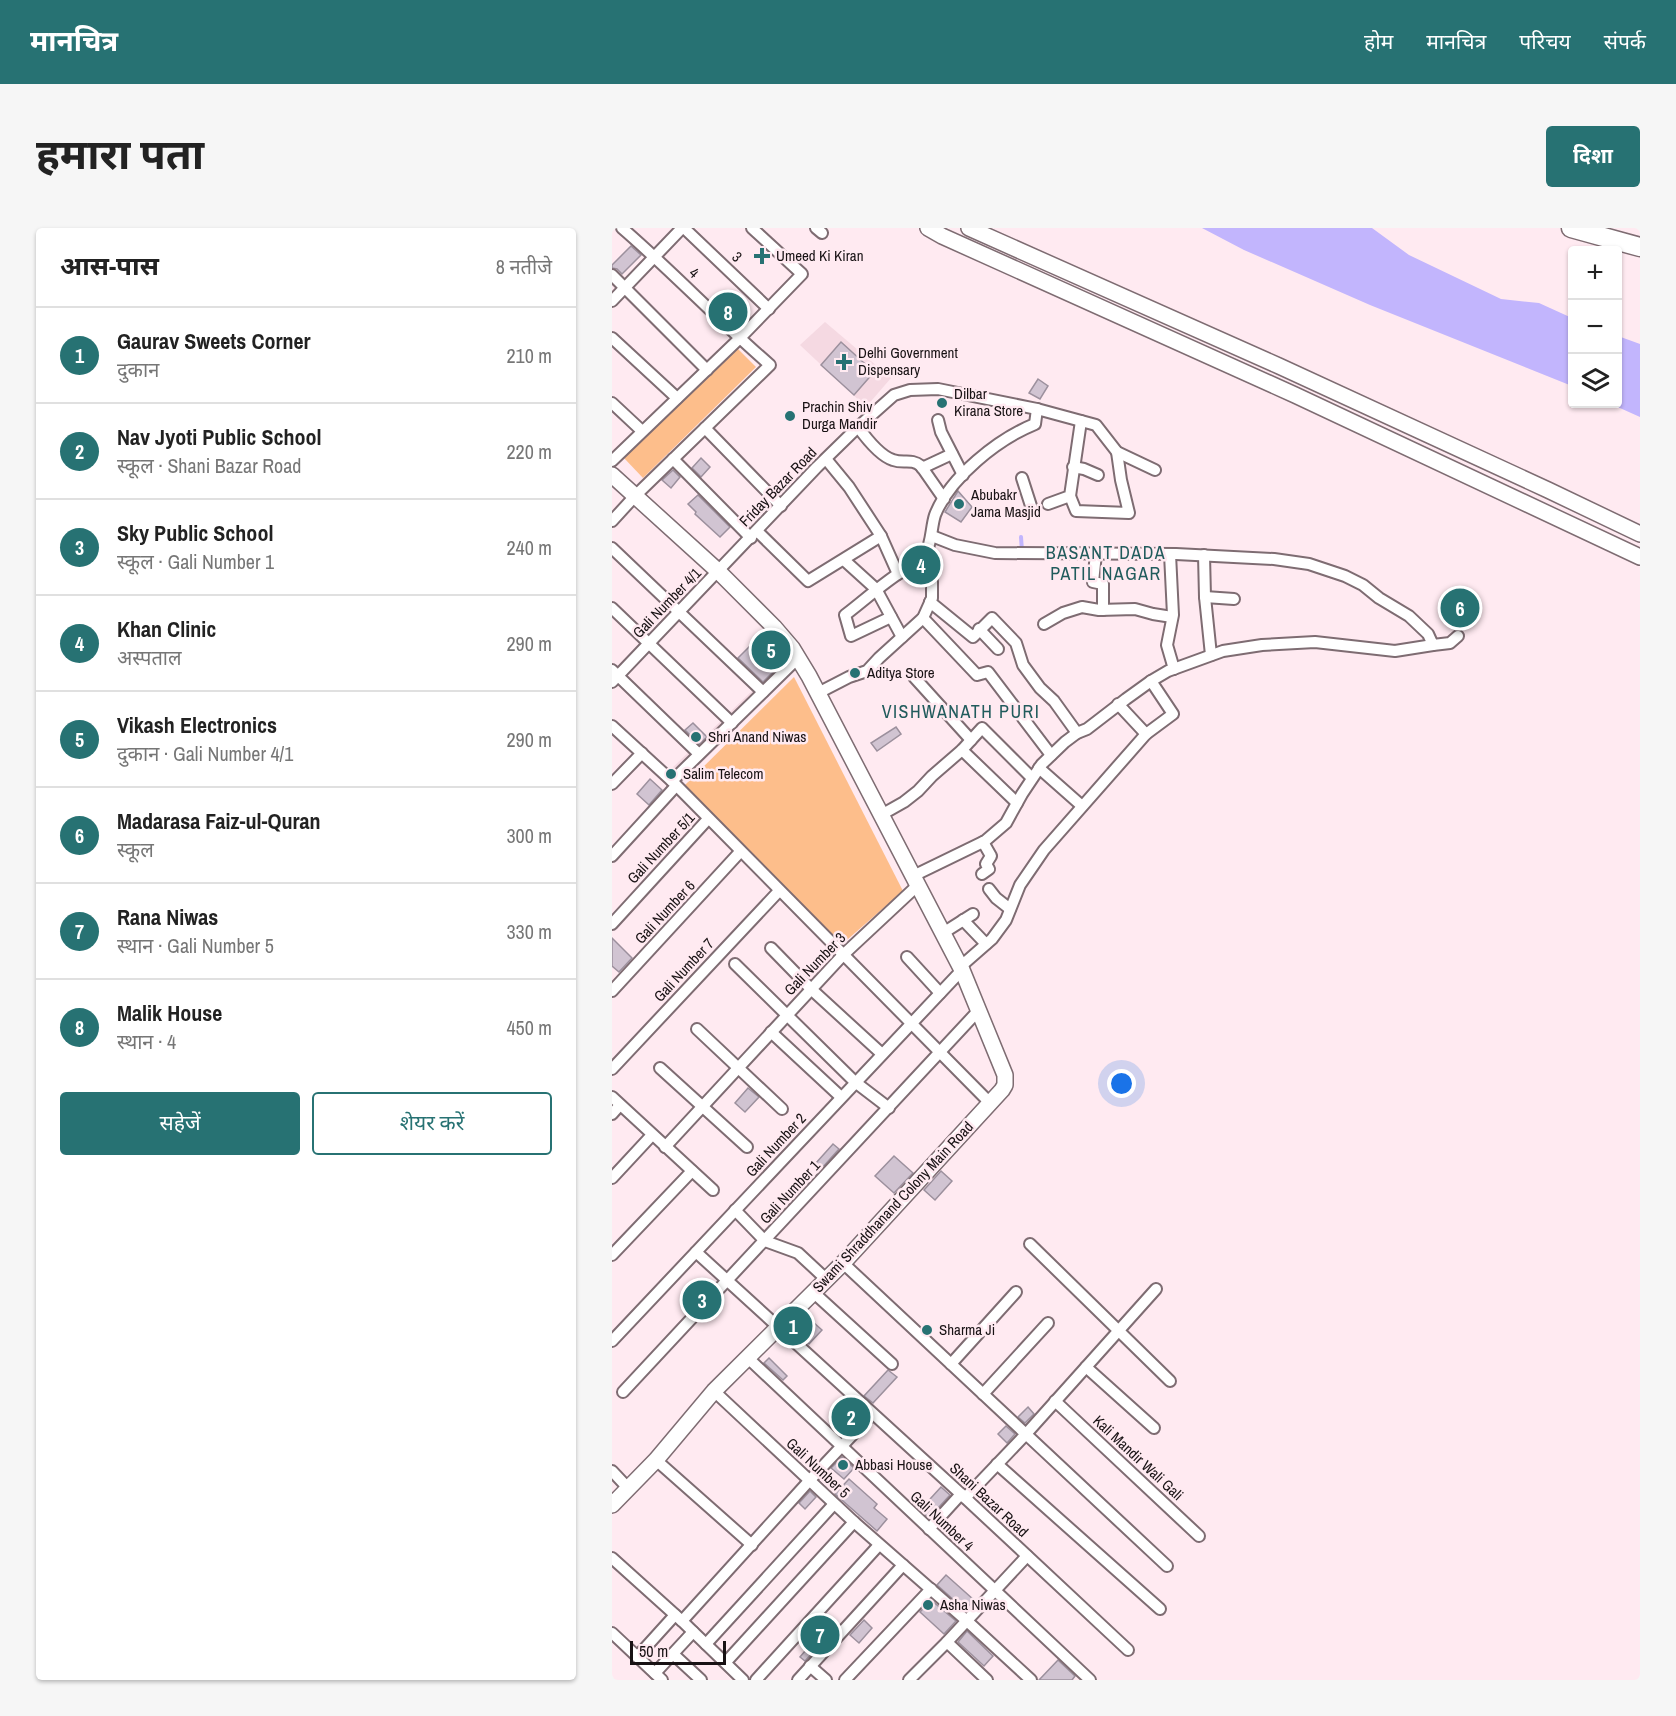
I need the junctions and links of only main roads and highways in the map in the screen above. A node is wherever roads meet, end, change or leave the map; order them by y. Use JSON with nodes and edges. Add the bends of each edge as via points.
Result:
{"nodes":[{"id":1,"x":928,"y":228,"type":"edge"},
{"id":2,"x":969,"y":228,"type":"edge"},
{"id":3,"x":1571,"y":228,"type":"edge"},
{"id":4,"x":1640,"y":247,"type":"edge"},
{"id":5,"x":612,"y":475,"type":"edge"},
{"id":6,"x":1640,"y":534,"type":"edge"},
{"id":7,"x":1640,"y":556,"type":"edge"},
{"id":8,"x":612,"y":1505,"type":"edge"}],
"edges":[{"from":1,"to":7,"type":"main road"},
{"from":2,"to":6,"type":"main road","via":[[1279,366]]},
{"from":3,"to":4,"type":"highway"},
{"from":5,"to":8,"type":"main road","name":"Swami Shraddhanand Colony Main Road","via":[[719,572],[792,648],[961,969],[1005,1075],[1005,1085],[990,1103],[843,1263],[714,1391]]}]}
